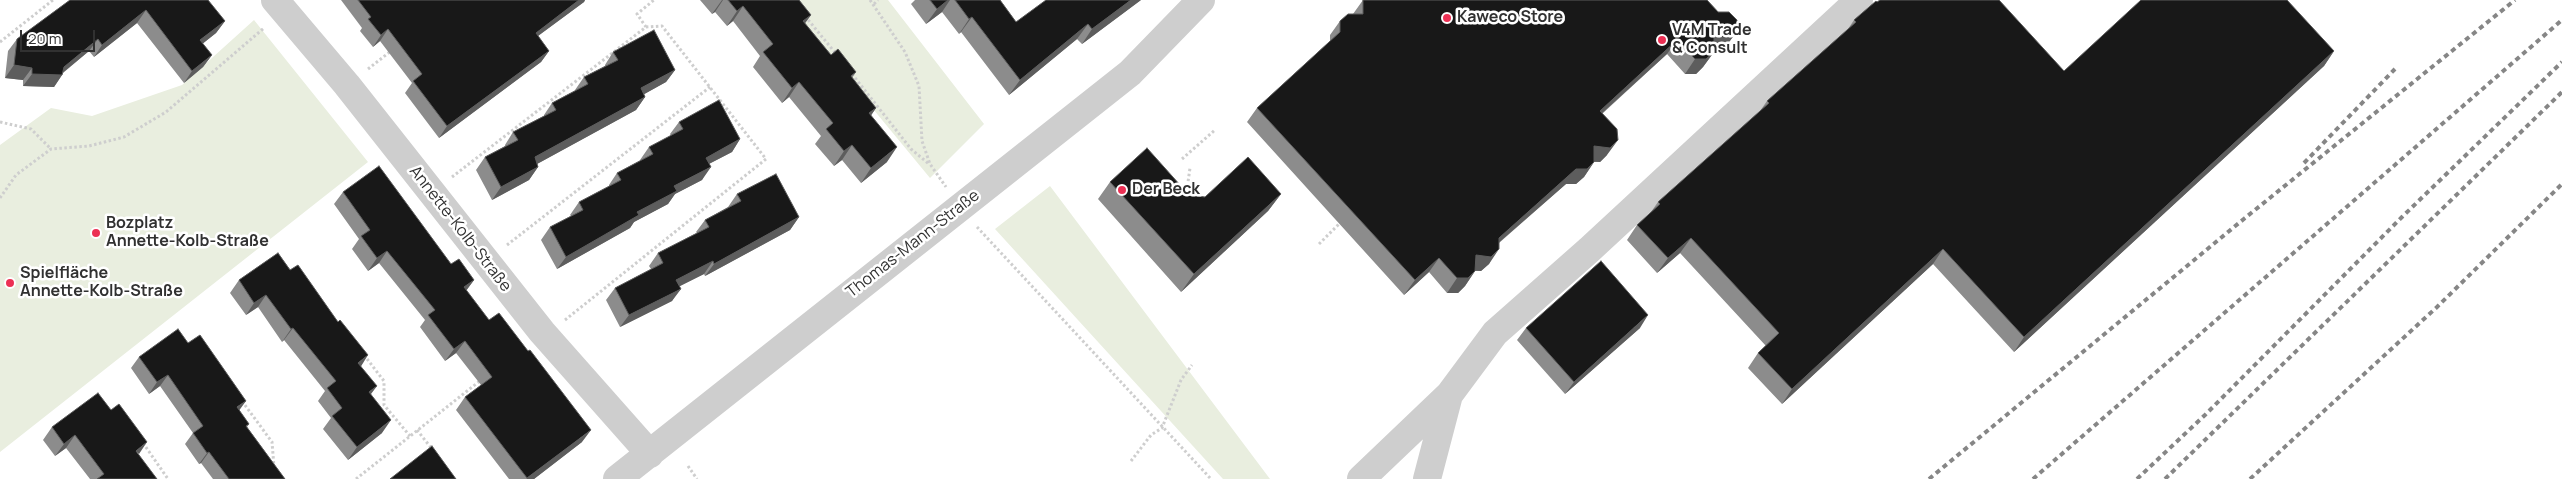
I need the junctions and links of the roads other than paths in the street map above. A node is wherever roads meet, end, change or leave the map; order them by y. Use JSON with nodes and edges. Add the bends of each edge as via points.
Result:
{"nodes":[{"id":1,"x":1201,"y":0,"type":"edge"},
{"id":2,"x":1859,"y":0,"type":"edge"},
{"id":3,"x":281,"y":7,"type":"edge"},
{"id":4,"x":1450,"y":395,"type":"junction"},
{"id":5,"x":650,"y":454,"type":"junction"},
{"id":6,"x":617,"y":479,"type":"edge"},
{"id":7,"x":1361,"y":479,"type":"edge"},
{"id":8,"x":1427,"y":479,"type":"edge"}],
"edges":[{"from":1,"to":5,"type":"street","name":"Thomas-Mann-Straße","via":[[1130,73]]},
{"from":2,"to":4,"type":"street","via":[[1495,333]]},
{"from":3,"to":5,"type":"street","name":"Annette-Kolb-Straße","via":[[546,336]]},
{"from":4,"to":7,"type":"street"},
{"from":4,"to":8,"type":"street"},
{"from":5,"to":6,"type":"street","name":"Thomas-Mann-Straße"}]}
